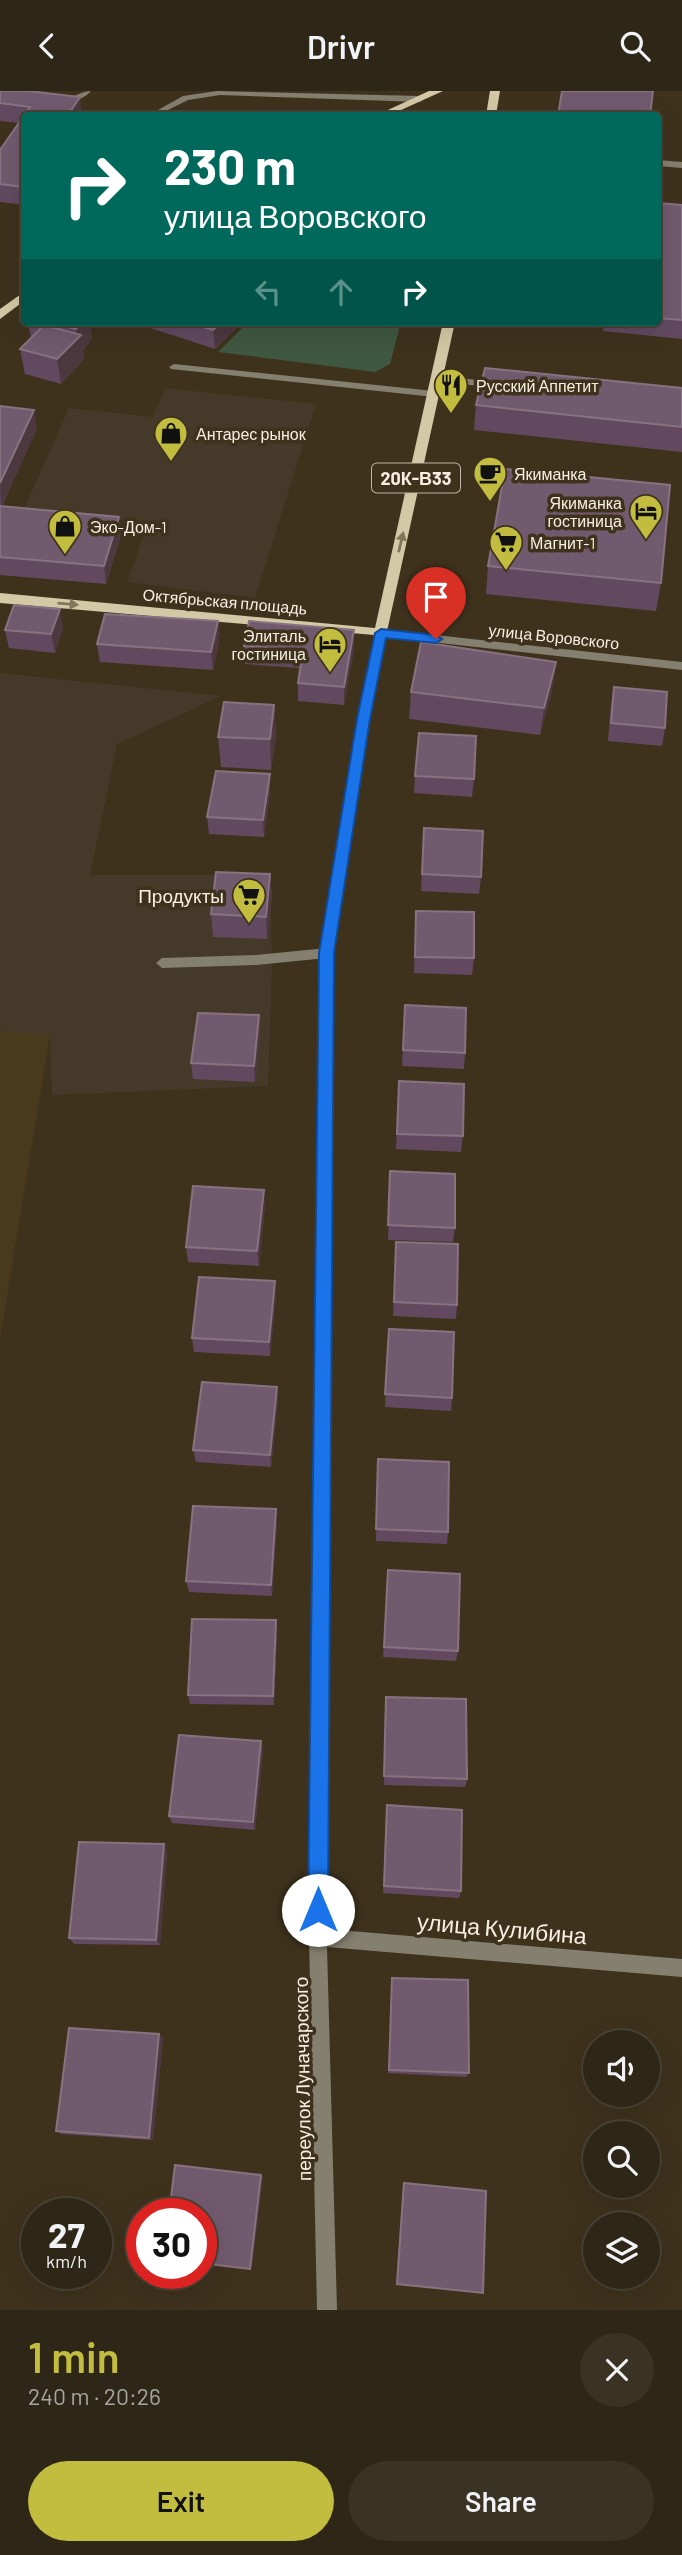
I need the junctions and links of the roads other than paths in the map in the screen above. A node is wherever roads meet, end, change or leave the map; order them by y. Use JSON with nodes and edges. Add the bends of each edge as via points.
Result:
{"nodes":[{"id":1,"x":35,"y":91,"type":"edge"},
{"id":2,"x":87,"y":91,"type":"edge"},
{"id":3,"x":439,"y":91,"type":"edge"},
{"id":4,"x":495,"y":91,"type":"edge"},
{"id":5,"x":420,"y":99,"type":"junction"},
{"id":6,"x":159,"y":112,"type":"edge"},
{"id":7,"x":391,"y":112,"type":"edge"},
{"id":8,"x":492,"y":112,"type":"edge"},
{"id":9,"x":661,"y":163,"type":"edge"},
{"id":10,"x":682,"y":165,"type":"edge"},
{"id":11,"x":21,"y":298,"type":"edge"},
{"id":12,"x":0,"y":315,"type":"edge"},
{"id":13,"x":448,"y":326,"type":"edge"},
{"id":14,"x":174,"y":367,"type":"dead end"},
{"id":15,"x":437,"y":379,"type":"junction"},
{"id":16,"x":505,"y":386,"type":"edge"},
{"id":17,"x":434,"y":394,"type":"junction"},
{"id":18,"x":0,"y":598,"type":"edge"},
{"id":19,"x":381,"y":633,"type":"junction"},
{"id":20,"x":682,"y":666,"type":"edge"},
{"id":21,"x":327,"y":953,"type":"junction"},
{"id":22,"x":162,"y":963,"type":"dead end"},
{"id":23,"x":318,"y":1937,"type":"junction"},
{"id":24,"x":682,"y":1968,"type":"edge"},
{"id":25,"x":327,"y":2310,"type":"edge"}],
"edges":[{"from":1,"to":2,"type":"street","via":[[66,100],[76,100]]},
{"from":3,"to":5,"type":"main road"},
{"from":4,"to":8,"type":"main road"},
{"from":5,"to":6,"type":"street","via":[[220,93],[186,98]]},
{"from":5,"to":7,"type":"main road"},
{"from":9,"to":10,"type":"street"},
{"from":11,"to":12,"type":"main road"},
{"from":13,"to":15,"type":"main road","number":"20К-В33"},
{"from":14,"to":17,"type":"street"},
{"from":15,"to":16,"type":"street"},
{"from":15,"to":17,"type":"main road","number":"20К-В33"},
{"from":19,"to":17,"type":"main road","number":"20К-В33","one_way":true},
{"from":18,"to":19,"type":"main road","name":"Октябрьская площадь","one_way":true},
{"from":19,"to":20,"type":"street","name":"улица Воровского"},
{"from":19,"to":21,"type":"street","name":"переулок Луначарского"},
{"from":21,"to":22,"type":"street"},
{"from":21,"to":23,"type":"street","name":"переулок Луначарского"},
{"from":23,"to":24,"type":"street","name":"улица Кулибина"},
{"from":23,"to":25,"type":"street","name":"переулок Луначарского"}]}
